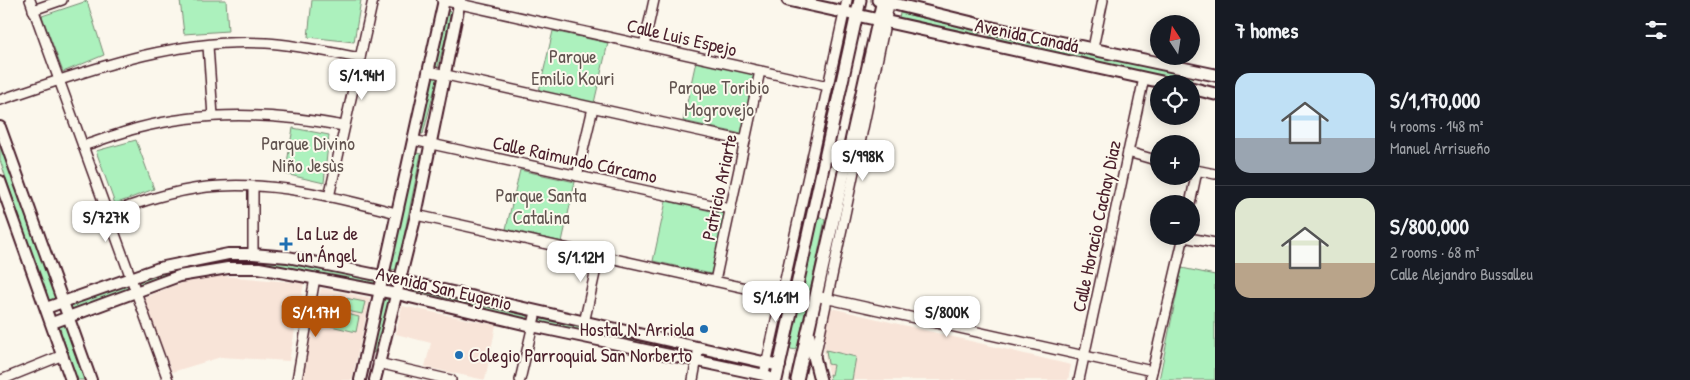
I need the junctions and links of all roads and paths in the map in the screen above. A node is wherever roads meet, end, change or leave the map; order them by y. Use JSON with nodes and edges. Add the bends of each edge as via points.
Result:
{"nodes":[{"id":1,"x":30,"y":0,"type":"edge"},
{"id":2,"x":62,"y":0,"type":"edge"},
{"id":3,"x":373,"y":0,"type":"edge"},
{"id":4,"x":443,"y":0,"type":"edge"},
{"id":5,"x":654,"y":0,"type":"edge"},
{"id":6,"x":788,"y":0,"type":"edge"},
{"id":7,"x":847,"y":0,"type":"edge"},
{"id":8,"x":860,"y":0,"type":"edge"},
{"id":9,"x":1103,"y":0,"type":"edge"},
{"id":10,"x":884,"y":1,"type":"edge"},
{"id":11,"x":459,"y":2,"type":"edge"},
{"id":12,"x":33,"y":10,"type":"junction"},
{"id":13,"x":845,"y":12,"type":"junction"},
{"id":14,"x":858,"y":15,"type":"junction"},
{"id":15,"x":881,"y":21,"type":"junction"},
{"id":16,"x":993,"y":28,"type":"junction"},
{"id":17,"x":986,"y":44,"type":"junction"},
{"id":18,"x":644,"y":45,"type":"junction"},
{"id":19,"x":208,"y":46,"type":"junction"},
{"id":20,"x":1093,"y":48,"type":"junction"},
{"id":21,"x":360,"y":58,"type":"junction"},
{"id":22,"x":1194,"y":70,"type":"junction"},
{"id":23,"x":428,"y":71,"type":"junction"},
{"id":24,"x":760,"y":71,"type":"junction"},
{"id":25,"x":444,"y":74,"type":"junction"},
{"id":26,"x":1215,"y":74,"type":"edge"},
{"id":27,"x":1196,"y":75,"type":"edge"},
{"id":28,"x":1144,"y":78,"type":"junction"},
{"id":29,"x":1150,"y":79,"type":"edge"},
{"id":30,"x":59,"y":80,"type":"junction"},
{"id":31,"x":828,"y":86,"type":"junction"},
{"id":32,"x":1200,"y":90,"type":"edge"},
{"id":33,"x":1215,"y":94,"type":"edge"},
{"id":34,"x":0,"y":100,"type":"edge"},
{"id":35,"x":594,"y":108,"type":"junction"},
{"id":36,"x":212,"y":116,"type":"junction"},
{"id":37,"x":344,"y":126,"type":"junction"},
{"id":38,"x":0,"y":127,"type":"edge"},
{"id":39,"x":858,"y":129,"type":"junction"},
{"id":40,"x":413,"y":140,"type":"junction"},
{"id":41,"x":745,"y":141,"type":"junction"},
{"id":42,"x":431,"y":144,"type":"junction"},
{"id":43,"x":83,"y":146,"type":"junction"},
{"id":44,"x":1128,"y":152,"type":"junction"},
{"id":45,"x":1150,"y":158,"type":"edge"},
{"id":46,"x":1200,"y":171,"type":"edge"},
{"id":47,"x":1215,"y":174,"type":"edge"},
{"id":48,"x":577,"y":176,"type":"junction"},
{"id":49,"x":0,"y":181,"type":"edge"},
{"id":50,"x":253,"y":187,"type":"junction"},
{"id":51,"x":818,"y":192,"type":"junction"},
{"id":52,"x":329,"y":197,"type":"junction"},
{"id":53,"x":837,"y":199,"type":"junction"},
{"id":54,"x":730,"y":209,"type":"junction"},
{"id":55,"x":396,"y":213,"type":"junction"},
{"id":56,"x":814,"y":213,"type":"junction"},
{"id":57,"x":108,"y":214,"type":"junction"},
{"id":58,"x":416,"y":215,"type":"junction"},
{"id":59,"x":833,"y":218,"type":"junction"},
{"id":60,"x":1200,"y":240,"type":"edge"},
{"id":61,"x":1215,"y":243,"type":"edge"},
{"id":62,"x":1182,"y":245,"type":"edge"},
{"id":63,"x":253,"y":254,"type":"junction"},
{"id":64,"x":599,"y":255,"type":"junction"},
{"id":65,"x":384,"y":276,"type":"junction"},
{"id":66,"x":131,"y":277,"type":"junction"},
{"id":67,"x":315,"y":278,"type":"junction"},
{"id":68,"x":401,"y":280,"type":"junction"},
{"id":69,"x":715,"y":281,"type":"junction"},
{"id":70,"x":135,"y":290,"type":"junction"},
{"id":71,"x":381,"y":290,"type":"junction"},
{"id":72,"x":397,"y":294,"type":"junction"},
{"id":73,"x":782,"y":296,"type":"junction"},
{"id":74,"x":821,"y":298,"type":"junction"},
{"id":75,"x":794,"y":299,"type":"junction"},
{"id":76,"x":63,"y":302,"type":"junction"},
{"id":77,"x":46,"y":308,"type":"junction"},
{"id":78,"x":536,"y":312,"type":"junction"},
{"id":79,"x":69,"y":316,"type":"junction"},
{"id":80,"x":52,"y":323,"type":"junction"},
{"id":81,"x":584,"y":323,"type":"junction"},
{"id":82,"x":532,"y":326,"type":"junction"},
{"id":83,"x":807,"y":332,"type":"junction"},
{"id":84,"x":699,"y":347,"type":"junction"},
{"id":85,"x":63,"y":355,"type":"junction"},
{"id":86,"x":1084,"y":356,"type":"junction"},
{"id":87,"x":814,"y":357,"type":"junction"},
{"id":88,"x":696,"y":361,"type":"junction"},
{"id":89,"x":767,"y":362,"type":"junction"},
{"id":90,"x":378,"y":363,"type":"junction"},
{"id":91,"x":780,"y":366,"type":"junction"},
{"id":92,"x":1151,"y":376,"type":"edge"},
{"id":93,"x":769,"y":379,"type":"edge"},
{"id":94,"x":798,"y":379,"type":"edge"},
{"id":95,"x":1,"y":380,"type":"edge"},
{"id":96,"x":71,"y":380,"type":"edge"},
{"id":97,"x":91,"y":380,"type":"edge"},
{"id":98,"x":168,"y":380,"type":"edge"},
{"id":99,"x":297,"y":380,"type":"edge"},
{"id":100,"x":360,"y":380,"type":"edge"},
{"id":101,"x":375,"y":380,"type":"edge"},
{"id":102,"x":447,"y":380,"type":"edge"},
{"id":103,"x":520,"y":380,"type":"edge"},
{"id":104,"x":693,"y":380,"type":"edge"},
{"id":105,"x":820,"y":380,"type":"edge"},
{"id":106,"x":1079,"y":380,"type":"edge"}],
"edges":[{"from":1,"to":12,"type":"street"},
{"from":2,"to":12,"type":"street"},
{"from":3,"to":21,"type":"street"},
{"from":4,"to":11,"type":"street","name":"Calle Luis Espejo"},
{"from":4,"to":23,"type":"street"},
{"from":5,"to":18,"type":"street"},
{"from":6,"to":13,"type":"main road","name":"Avenida Canadá"},
{"from":7,"to":13,"type":"street"},
{"from":8,"to":14,"type":"main road"},
{"from":9,"to":20,"type":"street"},
{"from":10,"to":15,"type":"main road"},
{"from":10,"to":16,"type":"main road","name":"Avenida Canadá"},
{"from":11,"to":18,"type":"street","name":"Calle Luis Espejo"},
{"from":11,"to":25,"type":"street"},
{"from":12,"to":30,"type":"street"},
{"from":13,"to":14,"type":"main road","name":"Avenida Canadá"},
{"from":13,"to":31,"type":"street"},
{"from":14,"to":15,"type":"main road","name":"Avenida Canadá"},
{"from":14,"to":51,"type":"main road"},
{"from":15,"to":17,"type":"main road","name":"Avenida Canadá"},
{"from":15,"to":39,"type":"main road"},
{"from":16,"to":17,"type":"main road","via":[[982,34]]},
{"from":16,"to":20,"type":"main road","name":"Avenida Canadá"},
{"from":17,"to":28,"type":"main road","name":"Avenida Canadá"},
{"from":18,"to":24,"type":"street","name":"Calle Luis Espejo"},
{"from":19,"to":21,"type":"street","via":[[265,43]]},
{"from":19,"to":30,"type":"street","via":[[133,56]]},
{"from":19,"to":36,"type":"street"},
{"from":20,"to":22,"type":"main road","name":"Avenida Canadá"},
{"from":21,"to":37,"type":"street"},
{"from":22,"to":26,"type":"main road","name":"Avenida Canadá"},
{"from":22,"to":27,"type":"main road"},
{"from":23,"to":25,"type":"street"},
{"from":23,"to":40,"type":"street"},
{"from":24,"to":31,"type":"street","name":"Calle Luis Espejo"},
{"from":24,"to":41,"type":"street","name":"Patricio Ariarte"},
{"from":25,"to":35,"type":"street"},
{"from":25,"to":42,"type":"street"},
{"from":28,"to":29,"type":"main road","name":"Avenida Canadá"},
{"from":28,"to":44,"type":"street","name":"Calle Horacio Cachay Diaz"},
{"from":30,"to":34,"type":"street"},
{"from":30,"to":43,"type":"street"},
{"from":31,"to":73,"type":"street"},
{"from":32,"to":33,"type":"main road"},
{"from":35,"to":41,"type":"street"},
{"from":35,"to":48,"type":"street"},
{"from":36,"to":37,"type":"street","via":[[278,116]]},
{"from":36,"to":43,"type":"street","via":[[139,128]]},
{"from":37,"to":52,"type":"street"},
{"from":38,"to":76,"type":"street"},
{"from":39,"to":53,"type":"main road"},
{"from":39,"to":74,"type":"street"},
{"from":40,"to":42,"type":"street","name":"Calle Raimundo Cárcamo"},
{"from":40,"to":55,"type":"street"},
{"from":41,"to":54,"type":"street","name":"Patricio Ariarte"},
{"from":42,"to":48,"type":"street","name":"Calle Raimundo Cárcamo"},
{"from":42,"to":58,"type":"street"},
{"from":43,"to":57,"type":"street"},
{"from":44,"to":45,"type":"street"},
{"from":44,"to":86,"type":"street","name":"Calle Horacio Cachay Diaz"},
{"from":46,"to":47,"type":"street"},
{"from":48,"to":54,"type":"street","name":"Calle Raimundo Cárcamo"},
{"from":49,"to":77,"type":"street"},
{"from":50,"to":52,"type":"street"},
{"from":50,"to":57,"type":"street","via":[[208,187],[156,197]]},
{"from":50,"to":63,"type":"street"},
{"from":51,"to":53,"type":"main road","via":[[827,200]]},
{"from":51,"to":56,"type":"main road"},
{"from":52,"to":55,"type":"street"},
{"from":53,"to":59,"type":"main road"},
{"from":54,"to":69,"type":"street","name":"Patricio Ariarte"},
{"from":55,"to":65,"type":"street"},
{"from":56,"to":59,"type":"main road","via":[[824,210]]},
{"from":56,"to":75,"type":"main road"},
{"from":57,"to":66,"type":"street"},
{"from":58,"to":64,"type":"street"},
{"from":58,"to":68,"type":"street"},
{"from":59,"to":74,"type":"main road"},
{"from":60,"to":61,"type":"street"},
{"from":62,"to":92,"type":"street"},
{"from":63,"to":65,"type":"street","name":"Avenida San Eugenio","via":[[288,257]]},
{"from":63,"to":66,"type":"street","name":"Avenida San Eugenio","via":[[197,258]]},
{"from":64,"to":69,"type":"street"},
{"from":64,"to":81,"type":"street"},
{"from":65,"to":68,"type":"street","name":"Avenida San Eugenio"},
{"from":65,"to":71,"type":"street"},
{"from":66,"to":70,"type":"street"},
{"from":66,"to":76,"type":"street","name":"Avenida San Eugenio"},
{"from":67,"to":70,"type":"street","name":"Avenida San Eugenio","via":[[258,268],[228,268],[179,276]]},
{"from":67,"to":71,"type":"street","name":"Avenida San Eugenio"},
{"from":67,"to":99,"type":"street"},
{"from":68,"to":72,"type":"street"},
{"from":68,"to":78,"type":"street","name":"Avenida San Eugenio"},
{"from":69,"to":73,"type":"street"},
{"from":70,"to":79,"type":"street","name":"Avenida San Eugenio"},
{"from":70,"to":98,"type":"street"},
{"from":71,"to":72,"type":"street","name":"Avenida San Eugenio"},
{"from":71,"to":100,"type":"street"},
{"from":72,"to":82,"type":"street","name":"Avenida San Eugenio"},
{"from":72,"to":90,"type":"street"},
{"from":73,"to":75,"type":"street"},
{"from":73,"to":89,"type":"street"},
{"from":74,"to":83,"type":"main road"},
{"from":74,"to":86,"type":"street"},
{"from":74,"to":87,"type":"street"},
{"from":75,"to":91,"type":"main road"},
{"from":76,"to":77,"type":"street","name":"Avenida San Eugenio"},
{"from":76,"to":79,"type":"street"},
{"from":77,"to":80,"type":"street"},
{"from":78,"to":81,"type":"street","name":"Avenida San Eugenio"},
{"from":78,"to":82,"type":"street"},
{"from":79,"to":80,"type":"street","name":"Avenida San Eugenio"},
{"from":79,"to":97,"type":"street"},
{"from":80,"to":85,"type":"street"},
{"from":81,"to":84,"type":"street","name":"Avenida San Eugenio"},
{"from":82,"to":88,"type":"street","name":"Avenida San Eugenio"},
{"from":82,"to":103,"type":"street"},
{"from":83,"to":87,"type":"main road"},
{"from":83,"to":94,"type":"main road"},
{"from":84,"to":88,"type":"street"},
{"from":84,"to":89,"type":"street","name":"Avenida San Eugenio"},
{"from":85,"to":95,"type":"street"},
{"from":85,"to":96,"type":"street"},
{"from":86,"to":92,"type":"street"},
{"from":86,"to":106,"type":"street","name":"Calle Horacio Cachay Diaz"},
{"from":87,"to":105,"type":"main road"},
{"from":88,"to":93,"type":"street","name":"Avenida San Eugenio"},
{"from":88,"to":104,"type":"street"},
{"from":89,"to":91,"type":"street","name":"Avenida San Eugenio"},
{"from":89,"to":93,"type":"street"},
{"from":90,"to":101,"type":"street"},
{"from":90,"to":102,"type":"street"},
{"from":91,"to":93,"type":"main road"},
{"from":91,"to":94,"type":"main road"}]}
